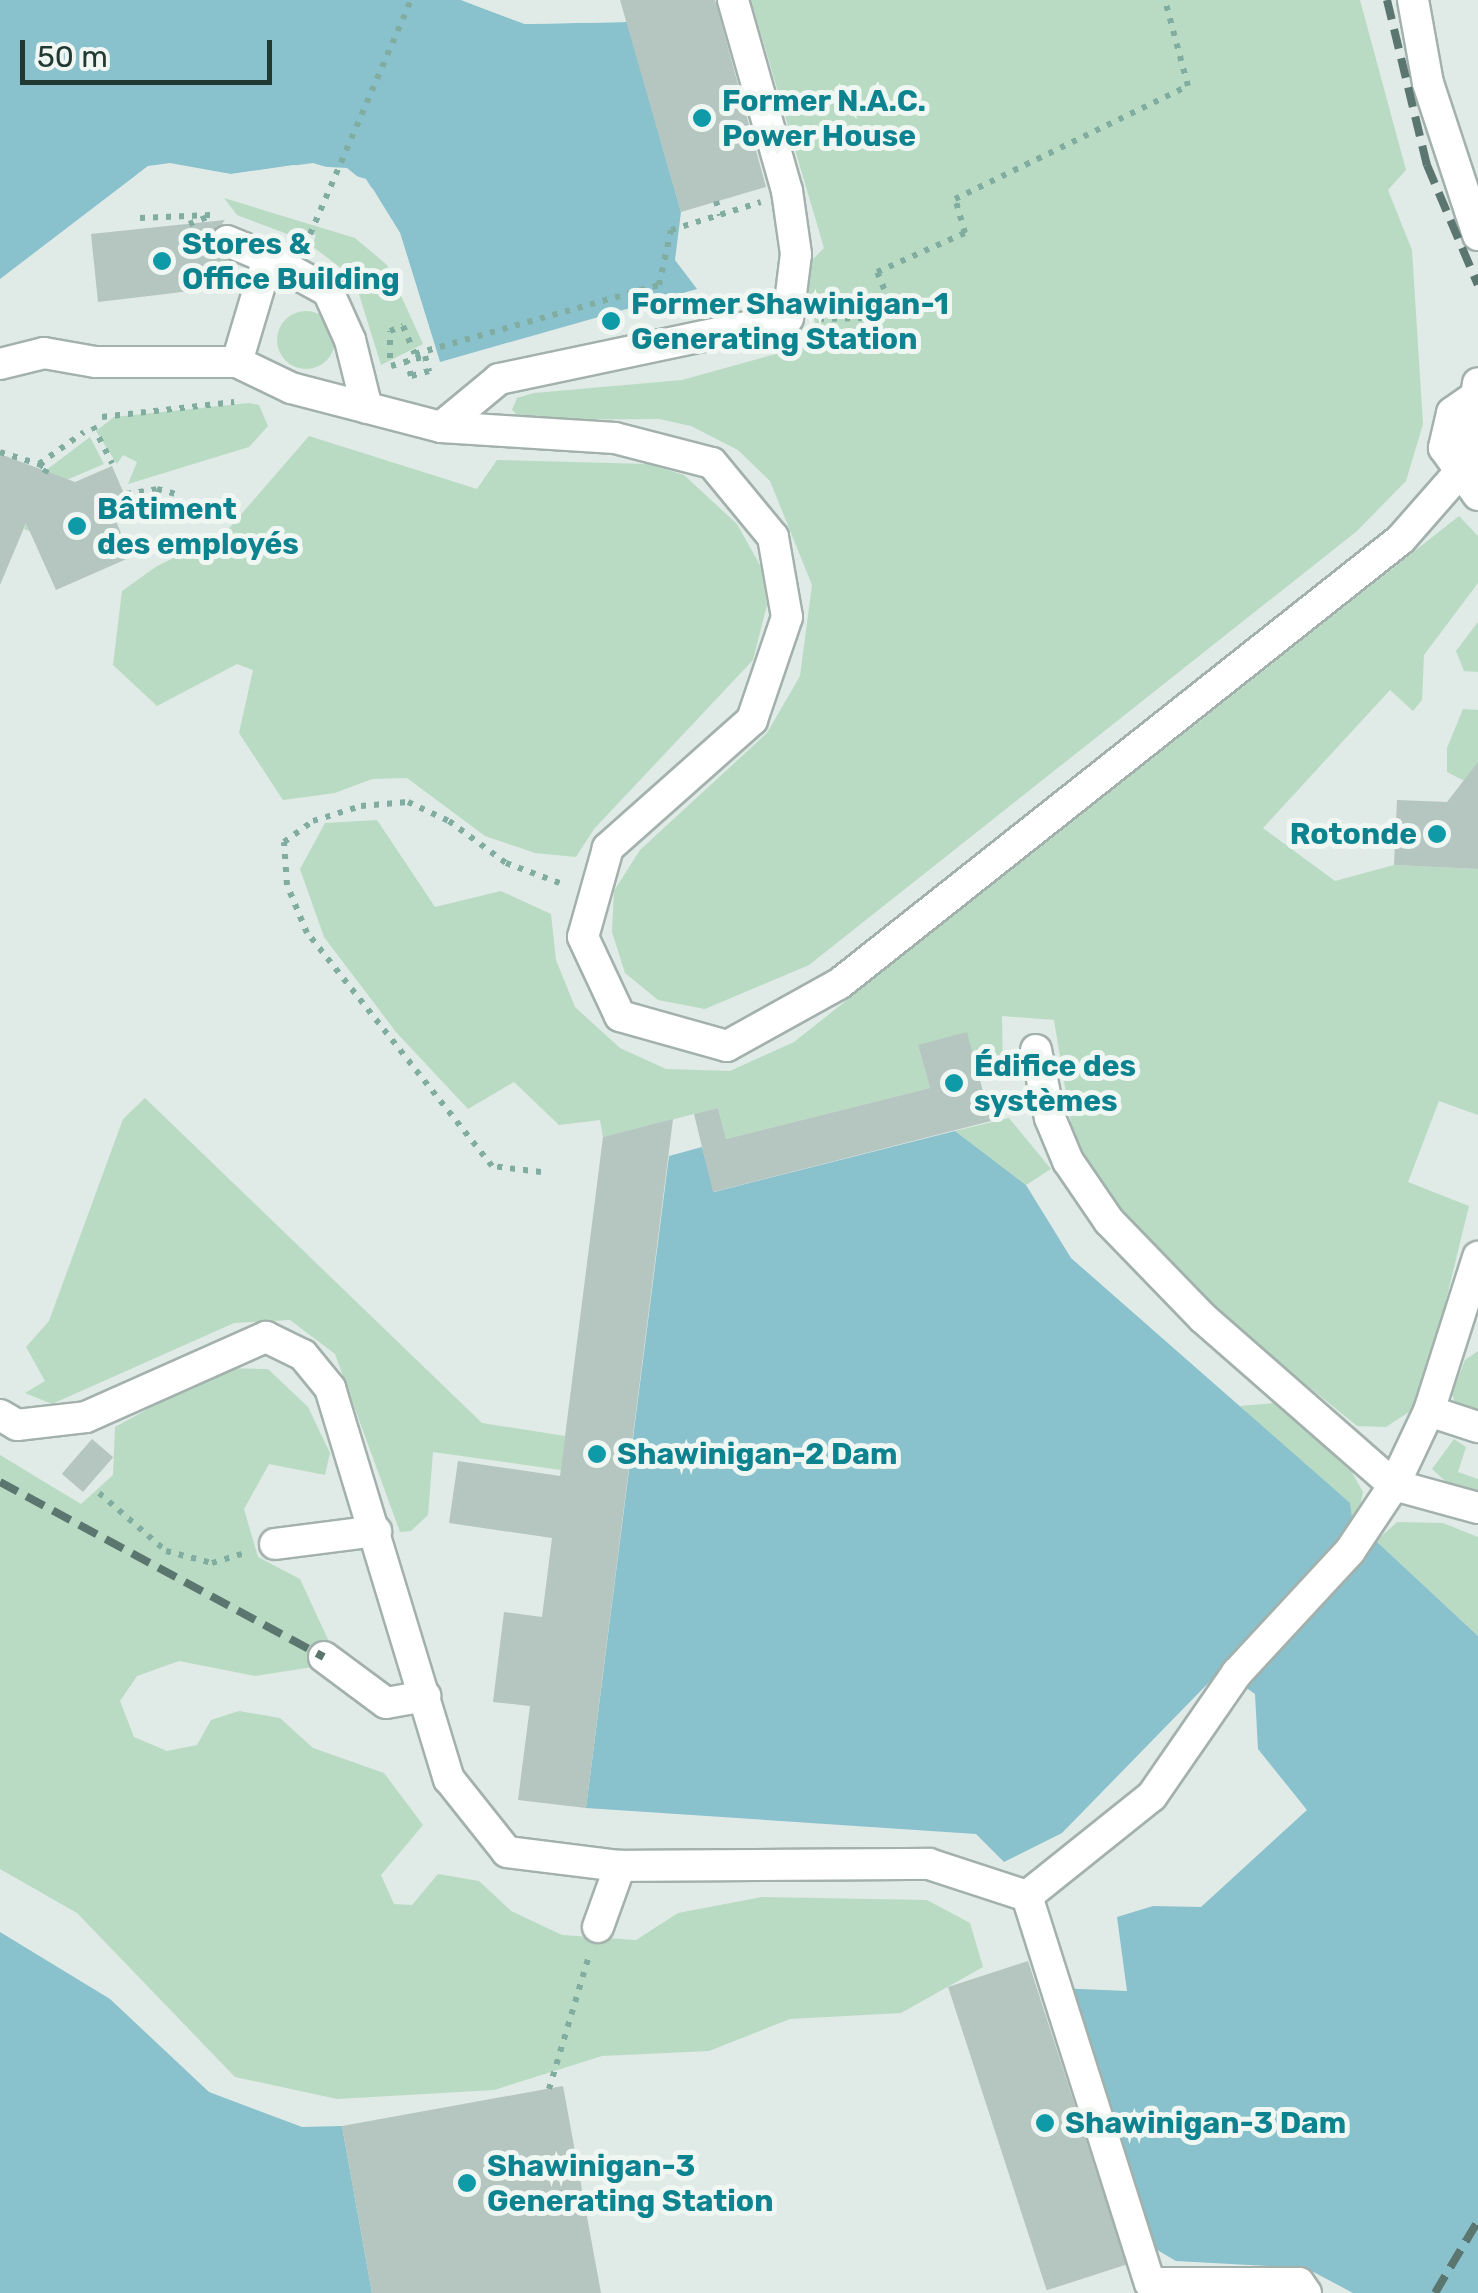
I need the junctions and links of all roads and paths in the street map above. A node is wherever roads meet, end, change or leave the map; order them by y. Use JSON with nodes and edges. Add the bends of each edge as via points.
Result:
{"nodes":[{"id":1,"x":411,"y":0,"type":"edge"},
{"id":2,"x":732,"y":0,"type":"edge"},
{"id":3,"x":1165,"y":0,"type":"edge"},
{"id":4,"x":1413,"y":0,"type":"edge"},
{"id":5,"x":772,"y":198,"type":"dead end"},
{"id":6,"x":716,"y":202,"type":"dead end"},
{"id":7,"x":720,"y":216,"type":"junction"},
{"id":8,"x":140,"y":218,"type":"dead end"},
{"id":9,"x":188,"y":224,"type":"dead end"},
{"id":10,"x":222,"y":224,"type":"junction"},
{"id":11,"x":1478,"y":235,"type":"edge"},
{"id":12,"x":304,"y":247,"type":"dead end"},
{"id":13,"x":268,"y":258,"type":"junction"},
{"id":14,"x":818,"y":319,"type":"dead end"},
{"id":15,"x":407,"y":361,"type":"junction"},
{"id":16,"x":237,"y":362,"type":"junction"},
{"id":17,"x":0,"y":364,"type":"edge"},
{"id":18,"x":1477,"y":390,"type":"edge"},
{"id":19,"x":234,"y":402,"type":"dead end"},
{"id":20,"x":367,"y":408,"type":"junction"},
{"id":21,"x":102,"y":417,"type":"dead end"},
{"id":22,"x":93,"y":426,"type":"dead end"},
{"id":23,"x":441,"y":427,"type":"junction"},
{"id":24,"x":84,"y":432,"type":"dead end"},
{"id":25,"x":1,"y":452,"type":"edge"},
{"id":26,"x":112,"y":463,"type":"dead end"},
{"id":27,"x":39,"y":464,"type":"junction"},
{"id":28,"x":43,"y":476,"type":"dead end"},
{"id":29,"x":1471,"y":481,"type":"edge"},
{"id":30,"x":126,"y":494,"type":"dead end"},
{"id":31,"x":180,"y":495,"type":"dead end"},
{"id":32,"x":594,"y":896,"type":"junction"},
{"id":33,"x":1036,"y":1050,"type":"dead end"},
{"id":34,"x":541,"y":1172,"type":"dead end"},
{"id":35,"x":1478,"y":1257,"type":"edge"},
{"id":36,"x":1428,"y":1410,"type":"junction"},
{"id":37,"x":0,"y":1415,"type":"edge"},
{"id":38,"x":1478,"y":1428,"type":"edge"},
{"id":39,"x":1394,"y":1486,"type":"junction"},
{"id":40,"x":99,"y":1493,"type":"dead end"},
{"id":41,"x":1478,"y":1508,"type":"edge"},
{"id":42,"x":376,"y":1531,"type":"junction"},
{"id":43,"x":275,"y":1544,"type":"joint"},
{"id":44,"x":324,"y":1657,"type":"dead end"},
{"id":45,"x":424,"y":1696,"type":"junction"},
{"id":46,"x":620,"y":1866,"type":"junction"},
{"id":47,"x":1027,"y":1896,"type":"junction"},
{"id":48,"x":598,"y":1928,"type":"joint"},
{"id":49,"x":550,"y":2089,"type":"dead end"},
{"id":50,"x":1228,"y":2288,"type":"edge"},
{"id":51,"x":1306,"y":2293,"type":"edge"}],
"edges":[{"from":1,"to":12,"type":"path"},
{"from":2,"to":23,"type":"street","via":[[744,72],[787,192],[796,254],[788,318],[498,378]]},
{"from":3,"to":14,"type":"path","via":[[1188,86],[955,199],[965,233],[877,272],[889,302],[862,318]]},
{"from":4,"to":11,"type":"street","via":[[1428,83]]},
{"from":5,"to":7,"type":"path"},
{"from":6,"to":7,"type":"path"},
{"from":7,"to":15,"type":"path","via":[[670,230],[659,285],[415,354],[403,326],[390,330],[390,365]]},
{"from":8,"to":10,"type":"path","via":[[202,211]]},
{"from":9,"to":10,"type":"path"},
{"from":10,"to":13,"type":"street"},
{"from":13,"to":16,"type":"street"},
{"from":13,"to":20,"type":"street","via":[[328,292],[350,340]]},
{"from":15,"to":15,"type":"path","via":[[425,358],[429,371],[412,376]]},
{"from":16,"to":17,"type":"street","via":[[95,362],[44,353]]},
{"from":16,"to":20,"type":"street","via":[[291,388]]},
{"from":18,"to":29,"type":"street"},
{"from":19,"to":21,"type":"path"},
{"from":20,"to":23,"type":"street"},
{"from":22,"to":26,"type":"path"},
{"from":23,"to":32,"type":"street","via":[[616,438],[712,463],[773,537],[787,616],[752,720],[608,848]]},
{"from":24,"to":27,"type":"path"},
{"from":25,"to":27,"type":"path"},
{"from":27,"to":28,"type":"path","via":[[47,469]]},
{"from":29,"to":32,"type":"street","via":[[839,984],[727,1046],[620,1016],[582,937]]},
{"from":30,"to":31,"type":"path","via":[[157,489]]},
{"from":32,"to":34,"type":"path","via":[[506,863],[449,820],[408,802],[361,806],[314,821],[284,842],[287,885],[307,933],[492,1166]]},
{"from":33,"to":39,"type":"street","via":[[1050,1118],[1068,1161],[1108,1221],[1204,1318]]},
{"from":35,"to":36,"type":"street"},
{"from":36,"to":38,"type":"street"},
{"from":36,"to":39,"type":"street"},
{"from":37,"to":42,"type":"street","via":[[16,1425],[86,1417],[266,1337],[304,1355],[330,1388]]},
{"from":39,"to":41,"type":"street"},
{"from":39,"to":47,"type":"street","via":[[1350,1551],[1236,1672],[1152,1796]]},
{"from":40,"to":43,"type":"path","via":[[166,1551],[212,1563]]},
{"from":42,"to":43,"type":"street"},
{"from":42,"to":45,"type":"street"},
{"from":44,"to":45,"type":"street","via":[[386,1703]]},
{"from":45,"to":46,"type":"street","via":[[449,1779],[507,1852]]},
{"from":46,"to":47,"type":"street","via":[[929,1864]]},
{"from":46,"to":48,"type":"street"},
{"from":47,"to":50,"type":"street","via":[[1150,2283]]},
{"from":48,"to":49,"type":"path"},
{"from":50,"to":51,"type":"street","via":[[1299,2283]]}]}
